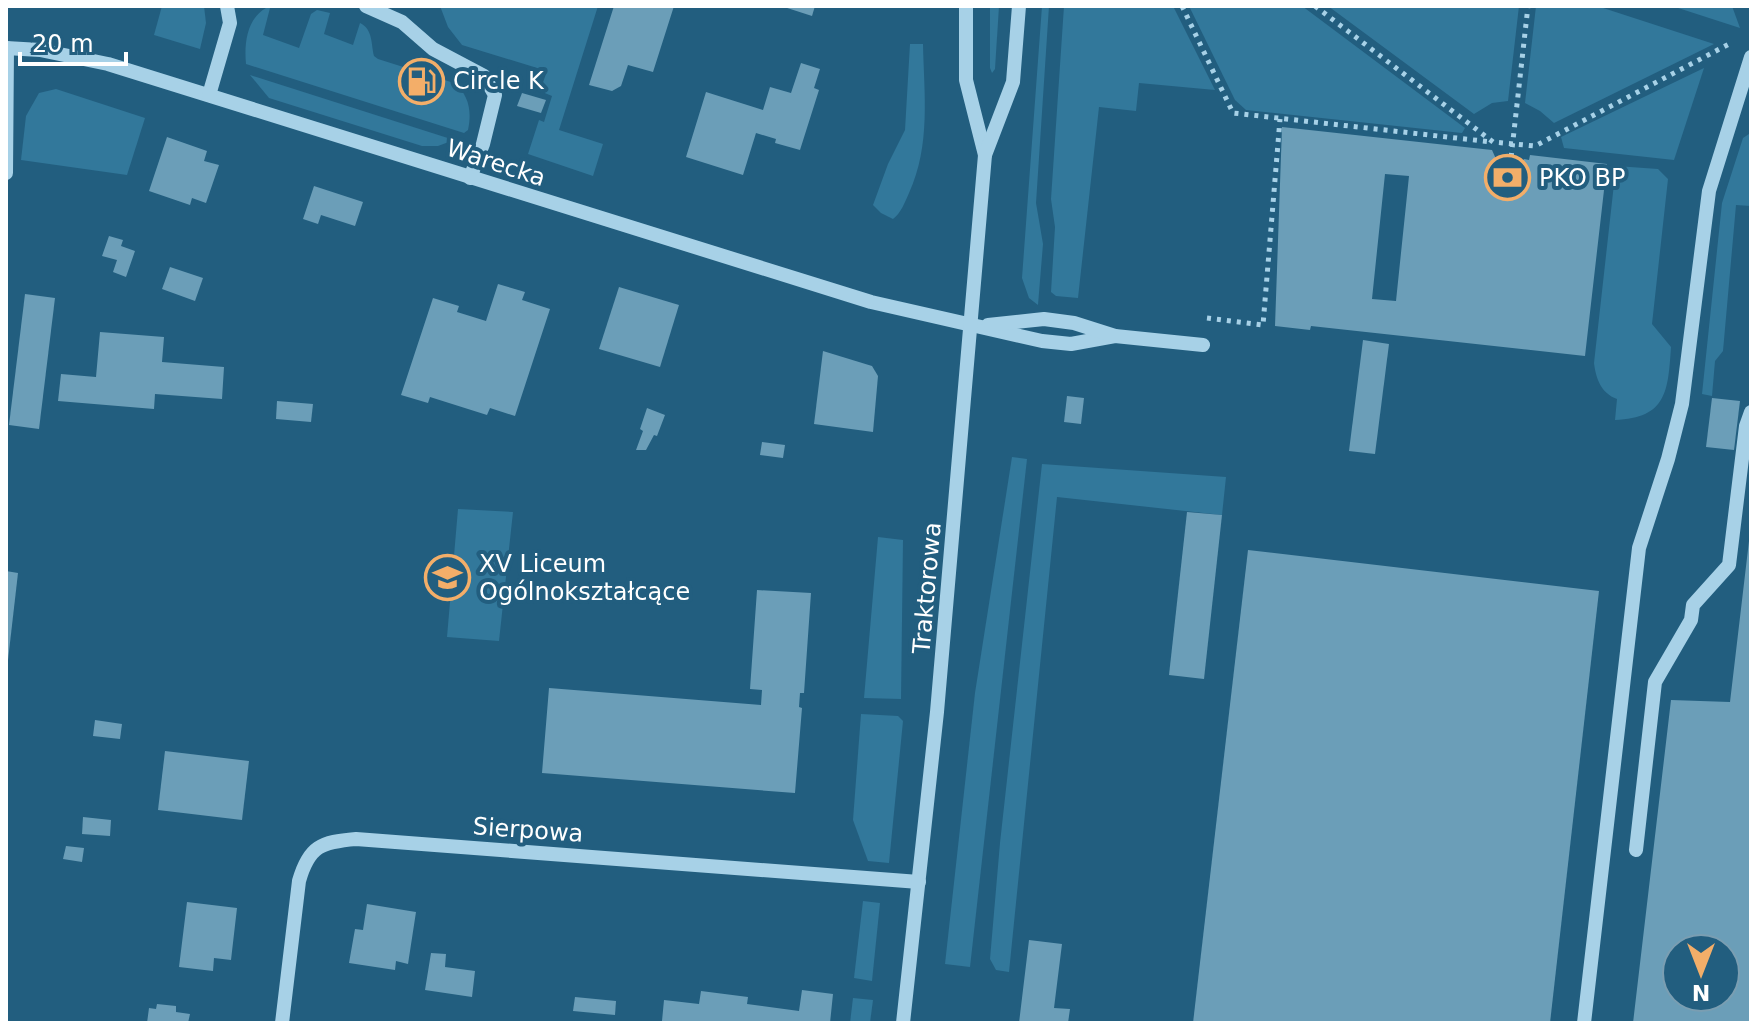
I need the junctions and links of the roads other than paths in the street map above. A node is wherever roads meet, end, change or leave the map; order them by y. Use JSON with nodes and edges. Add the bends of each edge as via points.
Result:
{"nodes":[{"id":1,"x":227,"y":6,"type":"edge"},
{"id":2,"x":366,"y":6,"type":"edge"},
{"id":3,"x":966,"y":6,"type":"edge"},
{"id":4,"x":1019,"y":6,"type":"edge"},
{"id":5,"x":6,"y":48,"type":"edge"},
{"id":6,"x":1751,"y":57,"type":"edge"},
{"id":7,"x":209,"y":95,"type":"junction"},
{"id":8,"x":1745,"y":95,"type":"edge"},
{"id":9,"x":7,"y":121,"type":"edge"},
{"id":10,"x":985,"y":155,"type":"junction"},
{"id":11,"x":6,"y":173,"type":"edge"},
{"id":12,"x":470,"y":178,"type":"junction"},
{"id":13,"x":971,"y":327,"type":"junction"},
{"id":14,"x":1115,"y":336,"type":"junction"},
{"id":15,"x":1203,"y":345,"type":"dead end"},
{"id":16,"x":1751,"y":412,"type":"edge"},
{"id":17,"x":1636,"y":850,"type":"dead end"},
{"id":18,"x":919,"y":882,"type":"junction"},
{"id":19,"x":282,"y":1023,"type":"edge"},
{"id":20,"x":903,"y":1023,"type":"edge"},
{"id":21,"x":1584,"y":1023,"type":"edge"}],
"edges":[{"from":1,"to":7,"type":"street","via":[[230,23]]},
{"from":2,"to":12,"type":"street","via":[[402,22],[433,49],[484,76],[495,95]]},
{"from":3,"to":10,"type":"street","name":"Traktorowa","via":[[966,80]]},
{"from":4,"to":10,"type":"street","name":"Traktorowa","via":[[1013,82]]},
{"from":5,"to":7,"type":"street","name":"Warecka","via":[[108,64]]},
{"from":5,"to":9,"type":"street"},
{"from":6,"to":8,"type":"street"},
{"from":7,"to":12,"type":"street","name":"Warecka"},
{"from":8,"to":21,"type":"street","via":[[1705,210],[1682,404],[1639,548]]},
{"from":9,"to":11,"type":"street"},
{"from":10,"to":13,"type":"street","name":"Traktorowa"},
{"from":12,"to":13,"type":"street","name":"Warecka","via":[[817,287]]},
{"from":13,"to":14,"type":"street","name":"Warecka","via":[[1071,344]]},
{"from":13,"to":14,"type":"street","via":[[1044,319]]},
{"from":13,"to":18,"type":"street","name":"Traktorowa"},
{"from":14,"to":15,"type":"street"},
{"from":16,"to":17,"type":"street","via":[[1729,565],[1693,605],[1691,620],[1655,682]]},
{"from":18,"to":19,"type":"street","name":"Sierpowa","via":[[332,841],[317,847],[299,881]]},
{"from":18,"to":20,"type":"street","name":"Traktorowa"}]}
